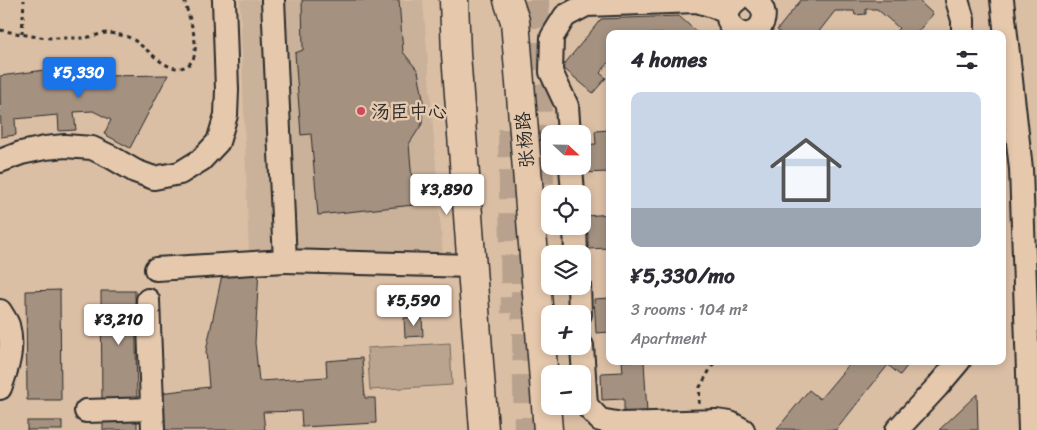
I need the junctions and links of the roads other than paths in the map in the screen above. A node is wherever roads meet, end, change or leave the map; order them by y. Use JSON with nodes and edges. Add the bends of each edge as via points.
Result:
{"nodes":[{"id":1,"x":224,"y":0,"type":"edge"},
{"id":2,"x":274,"y":0,"type":"edge"},
{"id":3,"x":454,"y":0,"type":"edge"},
{"id":4,"x":508,"y":0,"type":"edge"},
{"id":5,"x":957,"y":0,"type":"edge"},
{"id":6,"x":1002,"y":0,"type":"edge"},
{"id":7,"x":763,"y":4,"type":"edge"},
{"id":8,"x":732,"y":7,"type":"edge"},
{"id":9,"x":736,"y":30,"type":"edge"},
{"id":10,"x":756,"y":30,"type":"edge"},
{"id":11,"x":963,"y":30,"type":"edge"},
{"id":12,"x":1005,"y":30,"type":"edge"},
{"id":13,"x":1006,"y":36,"type":"edge"},
{"id":14,"x":568,"y":125,"type":"edge"},
{"id":15,"x":0,"y":160,"type":"edge"},
{"id":16,"x":1030,"y":196,"type":"edge"},
{"id":17,"x":285,"y":261,"type":"junction"},
{"id":18,"x":472,"y":266,"type":"junction"},
{"id":19,"x":156,"y":269,"type":"dead end"},
{"id":20,"x":148,"y":300,"type":"dead end"},
{"id":21,"x":0,"y":311,"type":"edge"},
{"id":22,"x":583,"y":355,"type":"edge"},
{"id":23,"x":956,"y":365,"type":"edge"},
{"id":24,"x":0,"y":388,"type":"edge"},
{"id":25,"x":1033,"y":398,"type":"edge"},
{"id":26,"x":86,"y":411,"type":"dead end"},
{"id":27,"x":153,"y":420,"type":"edge"},
{"id":28,"x":484,"y":430,"type":"edge"},
{"id":29,"x":548,"y":430,"type":"edge"},
{"id":30,"x":743,"y":430,"type":"edge"},
{"id":31,"x":897,"y":430,"type":"edge"},
{"id":32,"x":1030,"y":430,"type":"edge"}],
"edges":[{"from":1,"to":15,"type":"street","via":[[226,115],[218,142],[201,160],[180,173],[154,178],[92,148],[45,148]]},
{"from":2,"to":17,"type":"street"},
{"from":3,"to":18,"type":"main road"},
{"from":4,"to":29,"type":"main road","name":"张杨路","via":[[515,21]]},
{"from":5,"to":11,"type":"street"},
{"from":6,"to":12,"type":"street"},
{"from":7,"to":10,"type":"street","via":[[764,17]]},
{"from":8,"to":9,"type":"street","via":[[728,19]]},
{"from":8,"to":14,"type":"street","via":[[697,1],[586,5],[565,16],[552,37],[551,72],[567,106]]},
{"from":13,"to":16,"type":"street","via":[[1021,169]]},
{"from":16,"to":25,"type":"street"},
{"from":17,"to":18,"type":"street"},
{"from":17,"to":19,"type":"street"},
{"from":18,"to":28,"type":"main road"},
{"from":20,"to":27,"type":"street"},
{"from":21,"to":24,"type":"street","via":[[7,324],[11,348]]},
{"from":22,"to":30,"type":"street","via":[[586,405],[600,420],[622,424],[716,421],[730,423]]},
{"from":23,"to":31,"type":"street"},
{"from":25,"to":32,"type":"street"},
{"from":26,"to":27,"type":"street"}]}
